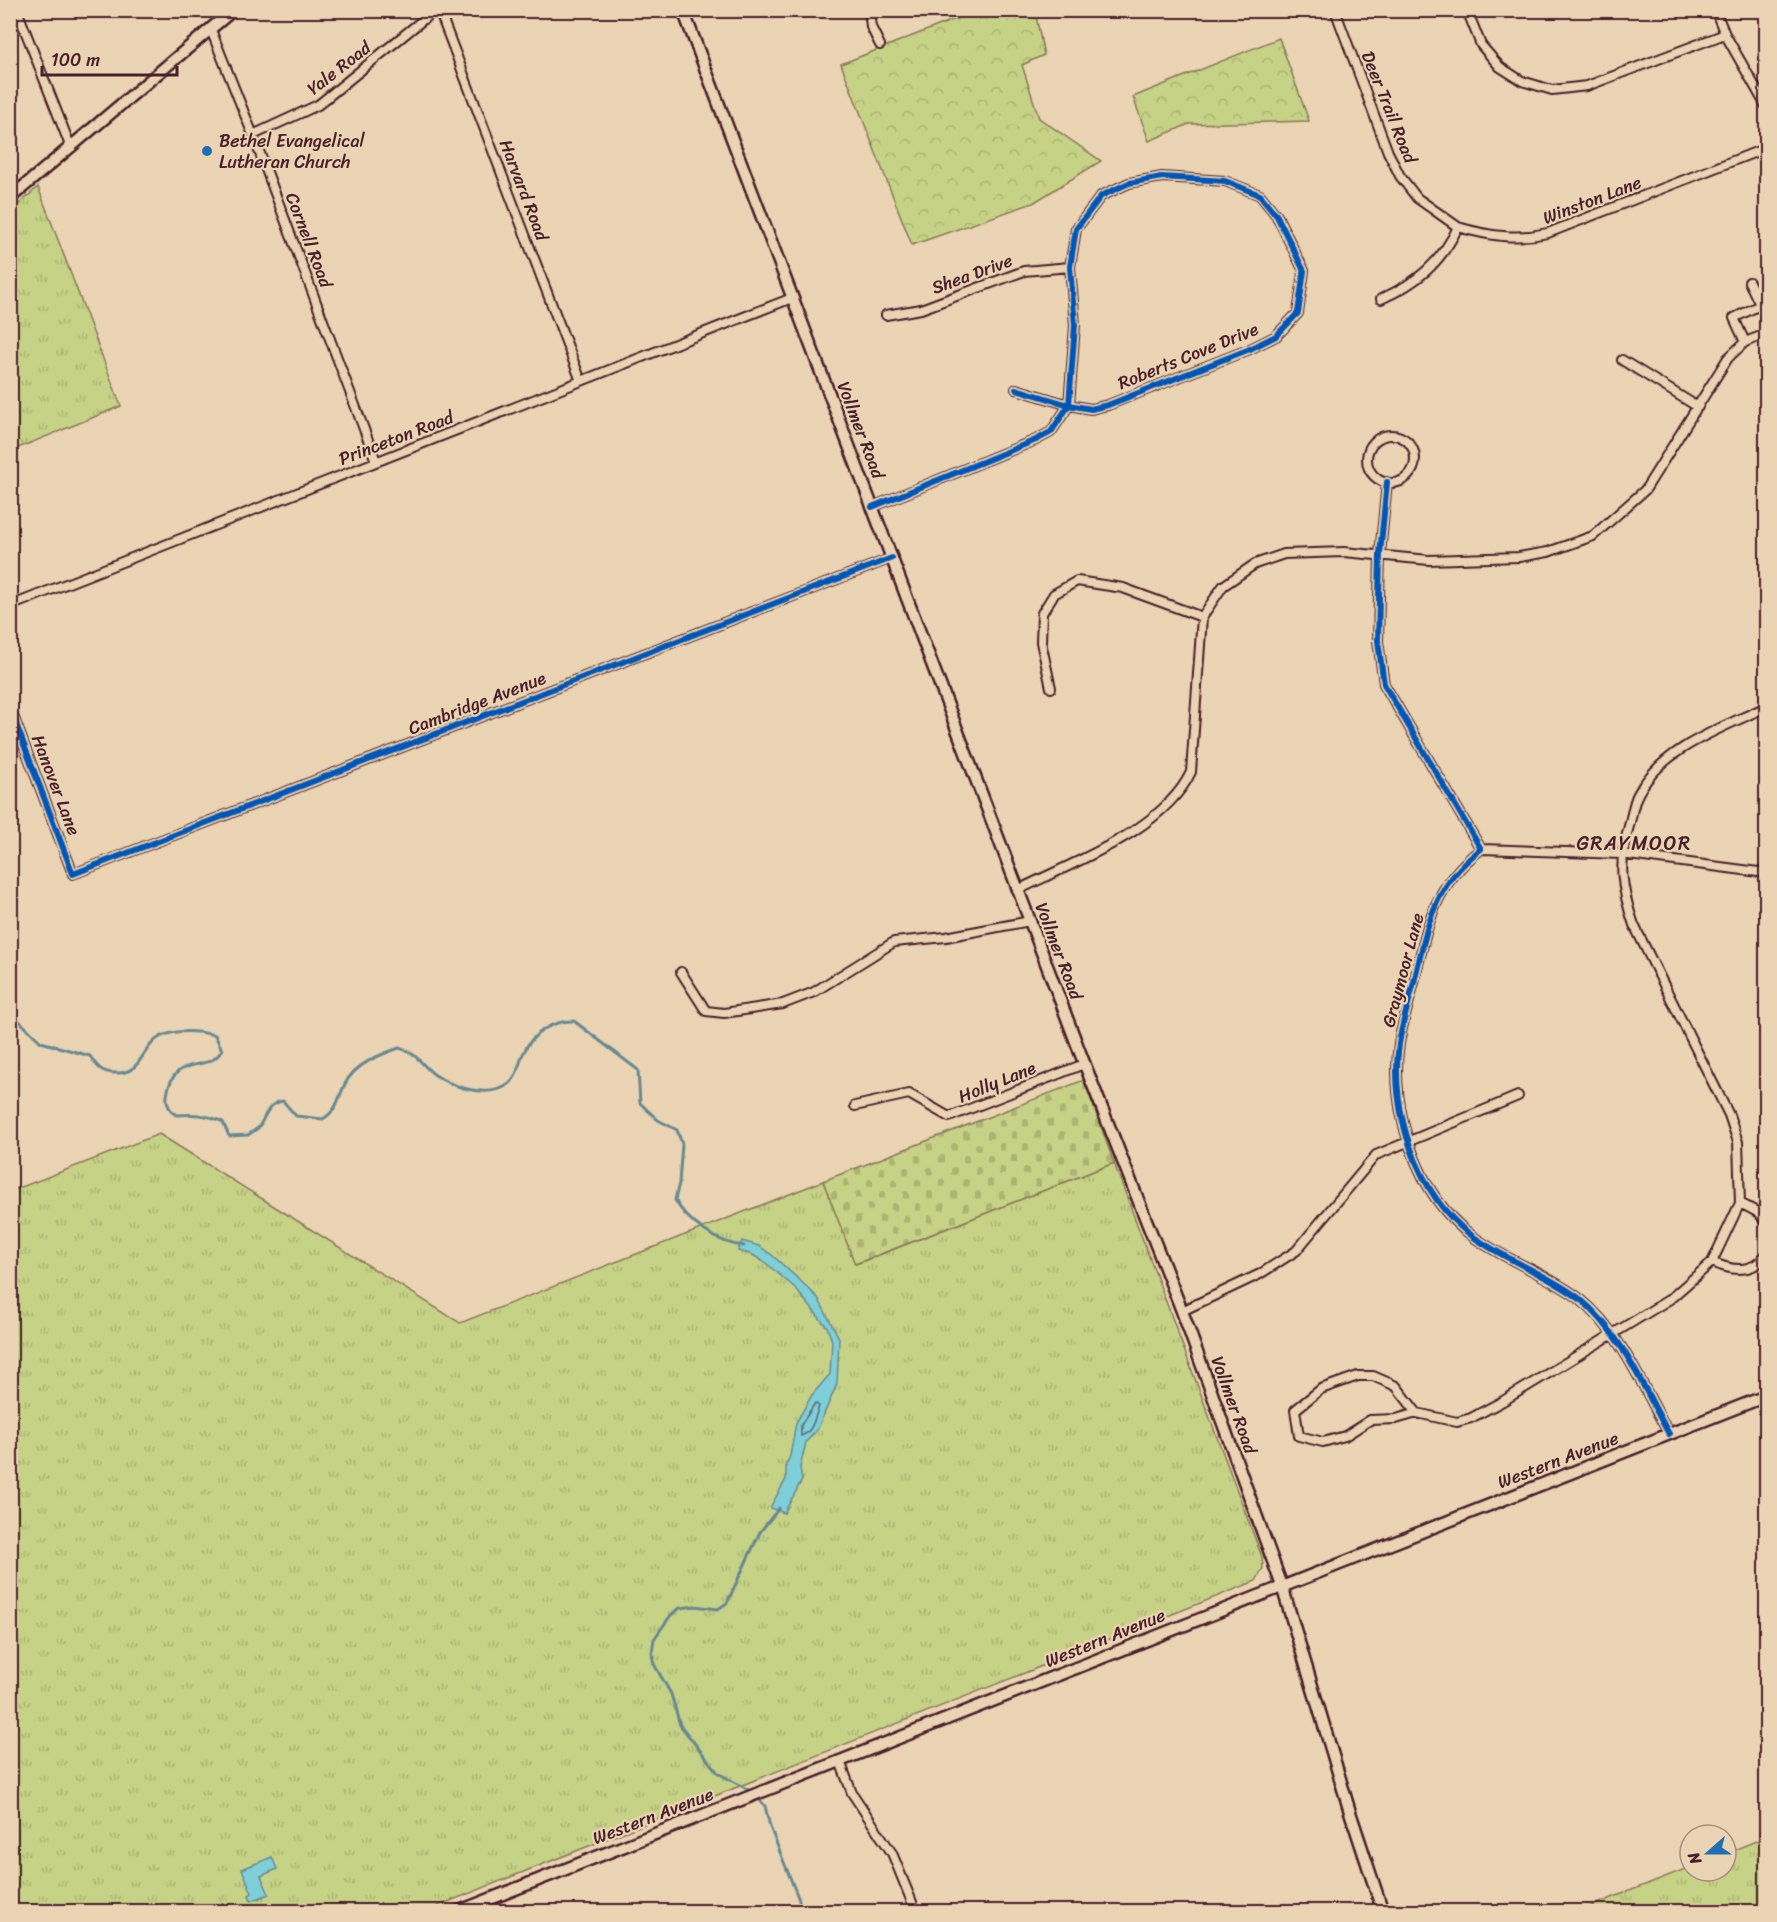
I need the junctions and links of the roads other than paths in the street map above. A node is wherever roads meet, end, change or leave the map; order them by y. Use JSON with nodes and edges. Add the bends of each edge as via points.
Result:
{"nodes":[{"id":1,"x":18,"y":10,"type":"edge"},
{"id":2,"x":233,"y":10,"type":"edge"},
{"id":3,"x":437,"y":10,"type":"edge"},
{"id":4,"x":682,"y":10,"type":"edge"},
{"id":5,"x":869,"y":10,"type":"edge"},
{"id":6,"x":1335,"y":10,"type":"edge"},
{"id":7,"x":1467,"y":10,"type":"edge"},
{"id":8,"x":1715,"y":10,"type":"edge"},
{"id":9,"x":211,"y":30,"type":"junction"},
{"id":10,"x":1725,"y":34,"type":"junction"},
{"id":11,"x":880,"y":45,"type":"dead end"},
{"id":12,"x":1767,"y":106,"type":"edge"},
{"id":13,"x":253,"y":135,"type":"junction"},
{"id":14,"x":71,"y":148,"type":"junction"},
{"id":15,"x":1767,"y":148,"type":"edge"},
{"id":16,"x":10,"y":198,"type":"edge"},
{"id":17,"x":1458,"y":227,"type":"junction"},
{"id":18,"x":1070,"y":267,"type":"junction"},
{"id":19,"x":1749,"y":282,"type":"dead end"},
{"id":20,"x":792,"y":298,"type":"junction"},
{"id":21,"x":1381,"y":299,"type":"dead end"},
{"id":22,"x":1760,"y":305,"type":"junction"},
{"id":23,"x":886,"y":315,"type":"dead end"},
{"id":24,"x":1767,"y":317,"type":"edge"},
{"id":25,"x":1767,"y":334,"type":"edge"},
{"id":26,"x":1745,"y":342,"type":"junction"},
{"id":27,"x":1622,"y":360,"type":"dead end"},
{"id":28,"x":581,"y":381,"type":"junction"},
{"id":29,"x":1016,"y":389,"type":"dead end"},
{"id":30,"x":1069,"y":405,"type":"junction"},
{"id":31,"x":1698,"y":407,"type":"junction"},
{"id":32,"x":376,"y":461,"type":"junction"},
{"id":33,"x":1387,"y":482,"type":"junction"},
{"id":34,"x":872,"y":507,"type":"junction"},
{"id":35,"x":1380,"y":554,"type":"junction"},
{"id":36,"x":892,"y":558,"type":"junction"},
{"id":37,"x":10,"y":606,"type":"edge"},
{"id":38,"x":1202,"y":617,"type":"junction"},
{"id":39,"x":1051,"y":688,"type":"dead end"},
{"id":40,"x":1767,"y":707,"type":"edge"},
{"id":41,"x":10,"y":708,"type":"edge"},
{"id":42,"x":1481,"y":849,"type":"junction"},
{"id":43,"x":1621,"y":854,"type":"junction"},
{"id":44,"x":1767,"y":873,"type":"edge"},
{"id":45,"x":73,"y":874,"type":"joint"},
{"id":46,"x":1018,"y":890,"type":"junction"},
{"id":47,"x":1030,"y":921,"type":"junction"},
{"id":48,"x":681,"y":972,"type":"dead end"},
{"id":49,"x":1084,"y":1064,"type":"junction"},
{"id":50,"x":1518,"y":1096,"type":"dead end"},
{"id":51,"x":855,"y":1106,"type":"dead end"},
{"id":52,"x":1409,"y":1141,"type":"junction"},
{"id":53,"x":1740,"y":1203,"type":"junction"},
{"id":54,"x":1767,"y":1223,"type":"edge"},
{"id":55,"x":1767,"y":1254,"type":"edge"},
{"id":56,"x":1713,"y":1262,"type":"junction"},
{"id":57,"x":1182,"y":1311,"type":"junction"},
{"id":58,"x":1613,"y":1335,"type":"junction"},
{"id":59,"x":1767,"y":1396,"type":"edge"},
{"id":60,"x":1417,"y":1413,"type":"junction"},
{"id":61,"x":1669,"y":1434,"type":"junction"},
{"id":62,"x":1282,"y":1586,"type":"junction"},
{"id":63,"x":840,"y":1761,"type":"junction"},
{"id":64,"x":458,"y":1911,"type":"edge"},
{"id":65,"x":916,"y":1911,"type":"edge"},
{"id":66,"x":1383,"y":1911,"type":"edge"}],
"edges":[{"from":1,"to":14,"type":"street"},
{"from":2,"to":9,"type":"main road"},
{"from":3,"to":13,"type":"street","name":"Yale Road","via":[[318,105]]},
{"from":3,"to":28,"type":"street","name":"Harvard Road"},
{"from":4,"to":20,"type":"main road","name":"Vollmer Road"},
{"from":5,"to":11,"type":"street"},
{"from":6,"to":17,"type":"street","name":"Deer Trail Road","via":[[1400,176],[1417,198]]},
{"from":7,"to":10,"type":"street","via":[[1481,45],[1500,67],[1522,81],[1552,90],[1587,86]]},
{"from":8,"to":10,"type":"street"},
{"from":9,"to":13,"type":"street","name":"Cornell Road"},
{"from":9,"to":14,"type":"main road"},
{"from":10,"to":12,"type":"street"},
{"from":13,"to":32,"type":"street","name":"Cornell Road"},
{"from":14,"to":16,"type":"main road"},
{"from":15,"to":17,"type":"street","name":"Winston Lane","via":[[1548,233],[1514,238]]},
{"from":17,"to":21,"type":"street","via":[[1449,246],[1425,274]]},
{"from":18,"to":23,"type":"street","name":"Shea Drive","via":[[1024,271],[921,309]]},
{"from":18,"to":30,"type":"street","name":"Roberts Cove Drive","via":[[1075,325]]},
{"from":18,"to":30,"type":"street","name":"Roberts Cove Drive","via":[[1076,228],[1101,196],[1129,183],[1192,177],[1225,182],[1260,195],[1277,216],[1305,271],[1298,313],[1276,336],[1108,405],[1091,409]]},
{"from":19,"to":22,"type":"street"},
{"from":20,"to":28,"type":"street","name":"Princeton Road"},
{"from":20,"to":34,"type":"main road","name":"Vollmer Road"},
{"from":22,"to":24,"type":"street"},
{"from":22,"to":26,"type":"street","via":[[1734,318]]},
{"from":25,"to":26,"type":"street"},
{"from":26,"to":31,"type":"street","via":[[1728,358]]},
{"from":27,"to":31,"type":"street"},
{"from":28,"to":32,"type":"street","name":"Princeton Road"},
{"from":29,"to":30,"type":"street"},
{"from":30,"to":34,"type":"street","name":"Roberts Cove Drive","via":[[1051,432],[1036,440]]},
{"from":31,"to":35,"type":"street","via":[[1645,490],[1593,536],[1548,552],[1519,557],[1428,560]]},
{"from":32,"to":37,"type":"street","name":"Princeton Road"},
{"from":33,"to":33,"type":"street","via":[[1373,474],[1367,459],[1372,444],[1385,435],[1393,435],[1411,447],[1414,462],[1407,475]]},
{"from":33,"to":35,"type":"street"},
{"from":34,"to":36,"type":"main road","name":"Vollmer Road"},
{"from":35,"to":38,"type":"street","via":[[1284,554],[1255,564],[1224,586]]},
{"from":35,"to":42,"type":"street","via":[[1378,641],[1384,684]]},
{"from":36,"to":45,"type":"street","name":"Cambridge Avenue"},
{"from":36,"to":46,"type":"main road","name":"Vollmer Road"},
{"from":38,"to":39,"type":"street","via":[[1123,588],[1077,581],[1054,594],[1042,613],[1041,642]]},
{"from":38,"to":46,"type":"street","via":[[1191,772],[1183,791],[1143,826]]},
{"from":40,"to":43,"type":"street","via":[[1682,748],[1656,771],[1638,794]]},
{"from":41,"to":45,"type":"street","name":"Hanover Lane"},
{"from":42,"to":43,"type":"street"},
{"from":42,"to":52,"type":"street","name":"Graymoor Lane","via":[[1444,886],[1432,914],[1402,1033],[1397,1087]]},
{"from":43,"to":44,"type":"street"},
{"from":43,"to":53,"type":"street","via":[[1623,892],[1634,925],[1729,1115],[1738,1142]]},
{"from":46,"to":47,"type":"main road","name":"Vollmer Road"},
{"from":47,"to":48,"type":"street","via":[[894,942],[814,992],[783,1004],[724,1013],[706,1011]]},
{"from":47,"to":49,"type":"main road","name":"Vollmer Road"},
{"from":49,"to":51,"type":"street","name":"Holly Lane","via":[[949,1117],[909,1094]]},
{"from":49,"to":57,"type":"main road","name":"Vollmer Road"},
{"from":50,"to":52,"type":"street"},
{"from":52,"to":57,"type":"street","via":[[1376,1155],[1296,1251],[1250,1280]]},
{"from":52,"to":58,"type":"street","name":"Graymoor Lane","via":[[1430,1190],[1450,1218],[1473,1236],[1581,1300]]},
{"from":53,"to":54,"type":"street","via":[[1759,1213]]},
{"from":53,"to":56,"type":"street"},
{"from":55,"to":56,"type":"street","via":[[1749,1268],[1737,1270]]},
{"from":56,"to":58,"type":"street","via":[[1670,1299]]},
{"from":57,"to":62,"type":"main road","name":"Vollmer Road"},
{"from":58,"to":60,"type":"street","via":[[1471,1418],[1457,1422]]},
{"from":58,"to":61,"type":"street","name":"Graymoor Lane"},
{"from":59,"to":61,"type":"main road","name":"Western Avenue"},
{"from":60,"to":60,"type":"street","via":[[1396,1386],[1373,1376],[1358,1376],[1321,1389],[1295,1410],[1299,1436],[1323,1442],[1345,1436],[1370,1420]]},
{"from":61,"to":62,"type":"main road","name":"Western Avenue"},
{"from":62,"to":63,"type":"main road","name":"Western Avenue"},
{"from":62,"to":66,"type":"main road","name":"Vollmer Road"},
{"from":63,"to":64,"type":"main road","name":"Western Avenue"},
{"from":63,"to":65,"type":"street","via":[[852,1793],[892,1853]]}]}
